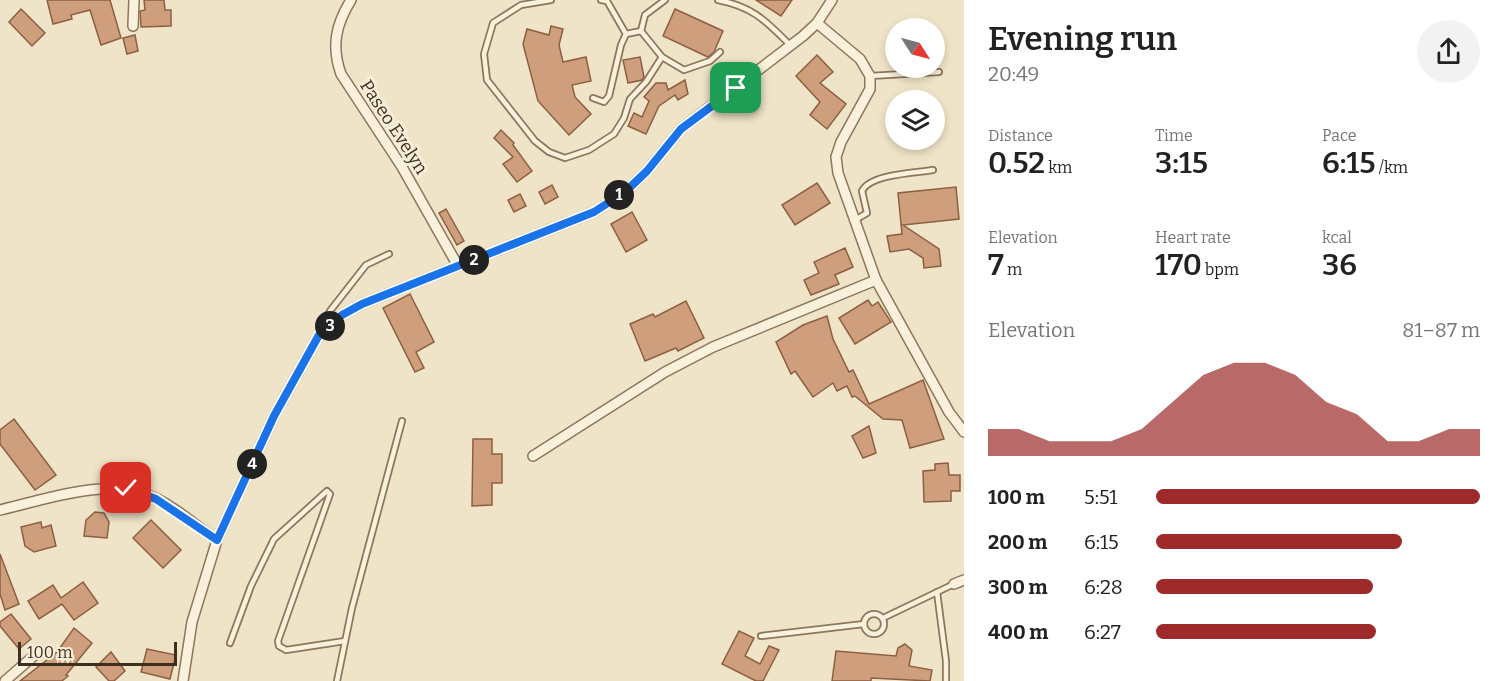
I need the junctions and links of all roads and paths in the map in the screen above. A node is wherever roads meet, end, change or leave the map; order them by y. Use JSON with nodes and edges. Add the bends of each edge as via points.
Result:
{"nodes":[{"id":1,"x":134,"y":0,"type":"edge"},
{"id":2,"x":351,"y":0,"type":"edge"},
{"id":3,"x":551,"y":0,"type":"edge"},
{"id":4,"x":602,"y":0,"type":"edge"},
{"id":5,"x":665,"y":0,"type":"edge"},
{"id":6,"x":718,"y":0,"type":"edge"},
{"id":7,"x":832,"y":0,"type":"edge"},
{"id":8,"x":817,"y":24,"type":"junction"},
{"id":9,"x":134,"y":26,"type":"dead end"},
{"id":10,"x":641,"y":31,"type":"junction"},
{"id":11,"x":626,"y":34,"type":"junction"},
{"id":12,"x":791,"y":46,"type":"junction"},
{"id":13,"x":720,"y":52,"type":"dead end"},
{"id":14,"x":662,"y":57,"type":"junction"},
{"id":15,"x":885,"y":75,"type":"edge"},
{"id":16,"x":870,"y":76,"type":"junction"},
{"id":17,"x":593,"y":98,"type":"dead end"},
{"id":18,"x":933,"y":170,"type":"dead end"},
{"id":19,"x":855,"y":220,"type":"junction"},
{"id":20,"x":389,"y":254,"type":"dead end"},
{"id":21,"x":458,"y":266,"type":"junction"},
{"id":22,"x":876,"y":280,"type":"junction"},
{"id":23,"x":319,"y":335,"type":"junction"},
{"id":24,"x":402,"y":421,"type":"dead end"},
{"id":25,"x":964,"y":432,"type":"edge"},
{"id":26,"x":533,"y":456,"type":"dead end"},
{"id":27,"x":0,"y":510,"type":"edge"},
{"id":28,"x":217,"y":540,"type":"junction"},
{"id":29,"x":964,"y":580,"type":"edge"},
{"id":30,"x":954,"y":584,"type":"joint"},
{"id":31,"x":937,"y":592,"type":"junction"},
{"id":32,"x":883,"y":618,"type":"junction"},
{"id":33,"x":864,"y":624,"type":"junction"},
{"id":34,"x":761,"y":636,"type":"dead end"},
{"id":35,"x":345,"y":641,"type":"junction"},
{"id":36,"x":230,"y":643,"type":"dead end"},
{"id":37,"x":37,"y":652,"type":"dead end"},
{"id":38,"x":5,"y":681,"type":"edge"},
{"id":39,"x":183,"y":681,"type":"edge"},
{"id":40,"x":337,"y":681,"type":"edge"},
{"id":41,"x":946,"y":681,"type":"edge"}],
"edges":[{"from":1,"to":9,"type":"street"},
{"from":2,"to":21,"type":"street","name":"Paseo Evelyn","via":[[335,40],[341,74],[402,166]]},
{"from":3,"to":14,"type":"lane","via":[[521,5],[493,23],[484,54],[487,80],[535,141],[549,152],[565,158],[589,150],[614,134],[630,99]]},
{"from":4,"to":11,"type":"lane","via":[[607,1]]},
{"from":5,"to":10,"type":"lane","via":[[645,15]]},
{"from":6,"to":12,"type":"lane","via":[[742,5],[767,22]]},
{"from":7,"to":8,"type":"street"},
{"from":8,"to":12,"type":"street"},
{"from":8,"to":16,"type":"street","via":[[860,59]]},
{"from":10,"to":11,"type":"lane"},
{"from":10,"to":14,"type":"lane"},
{"from":11,"to":17,"type":"lane","via":[[609,96],[604,102]]},
{"from":12,"to":21,"type":"street","via":[[681,129],[625,192],[594,212]]},
{"from":13,"to":14,"type":"lane","via":[[710,61],[684,70]]},
{"from":15,"to":16,"type":"lane"},
{"from":16,"to":19,"type":"street","via":[[870,89],[836,157]]},
{"from":18,"to":19,"type":"lane","via":[[867,183],[862,191],[867,213]]},
{"from":19,"to":22,"type":"street"},
{"from":20,"to":23,"type":"lane","via":[[366,265],[330,311]]},
{"from":21,"to":23,"type":"street","via":[[362,304]]},
{"from":22,"to":25,"type":"street"},
{"from":22,"to":26,"type":"street","via":[[713,347],[665,372]]},
{"from":23,"to":28,"type":"street","via":[[274,416]]},
{"from":24,"to":35,"type":"lane"},
{"from":27,"to":28,"type":"street","via":[[79,493],[126,488],[156,499]]},
{"from":28,"to":39,"type":"street","via":[[192,622]]},
{"from":29,"to":30,"type":"street"},
{"from":30,"to":31,"type":"lane"},
{"from":31,"to":32,"type":"lane"},
{"from":31,"to":41,"type":"lane"},
{"from":32,"to":33,"type":"lane","via":[[871,614]]},
{"from":32,"to":33,"type":"lane","via":[[883,630],[878,634],[872,634]]},
{"from":33,"to":34,"type":"lane"},
{"from":35,"to":36,"type":"lane","via":[[286,650],[278,640],[330,494],[327,491],[274,539]]},
{"from":35,"to":40,"type":"lane"},
{"from":37,"to":38,"type":"street"}]}
